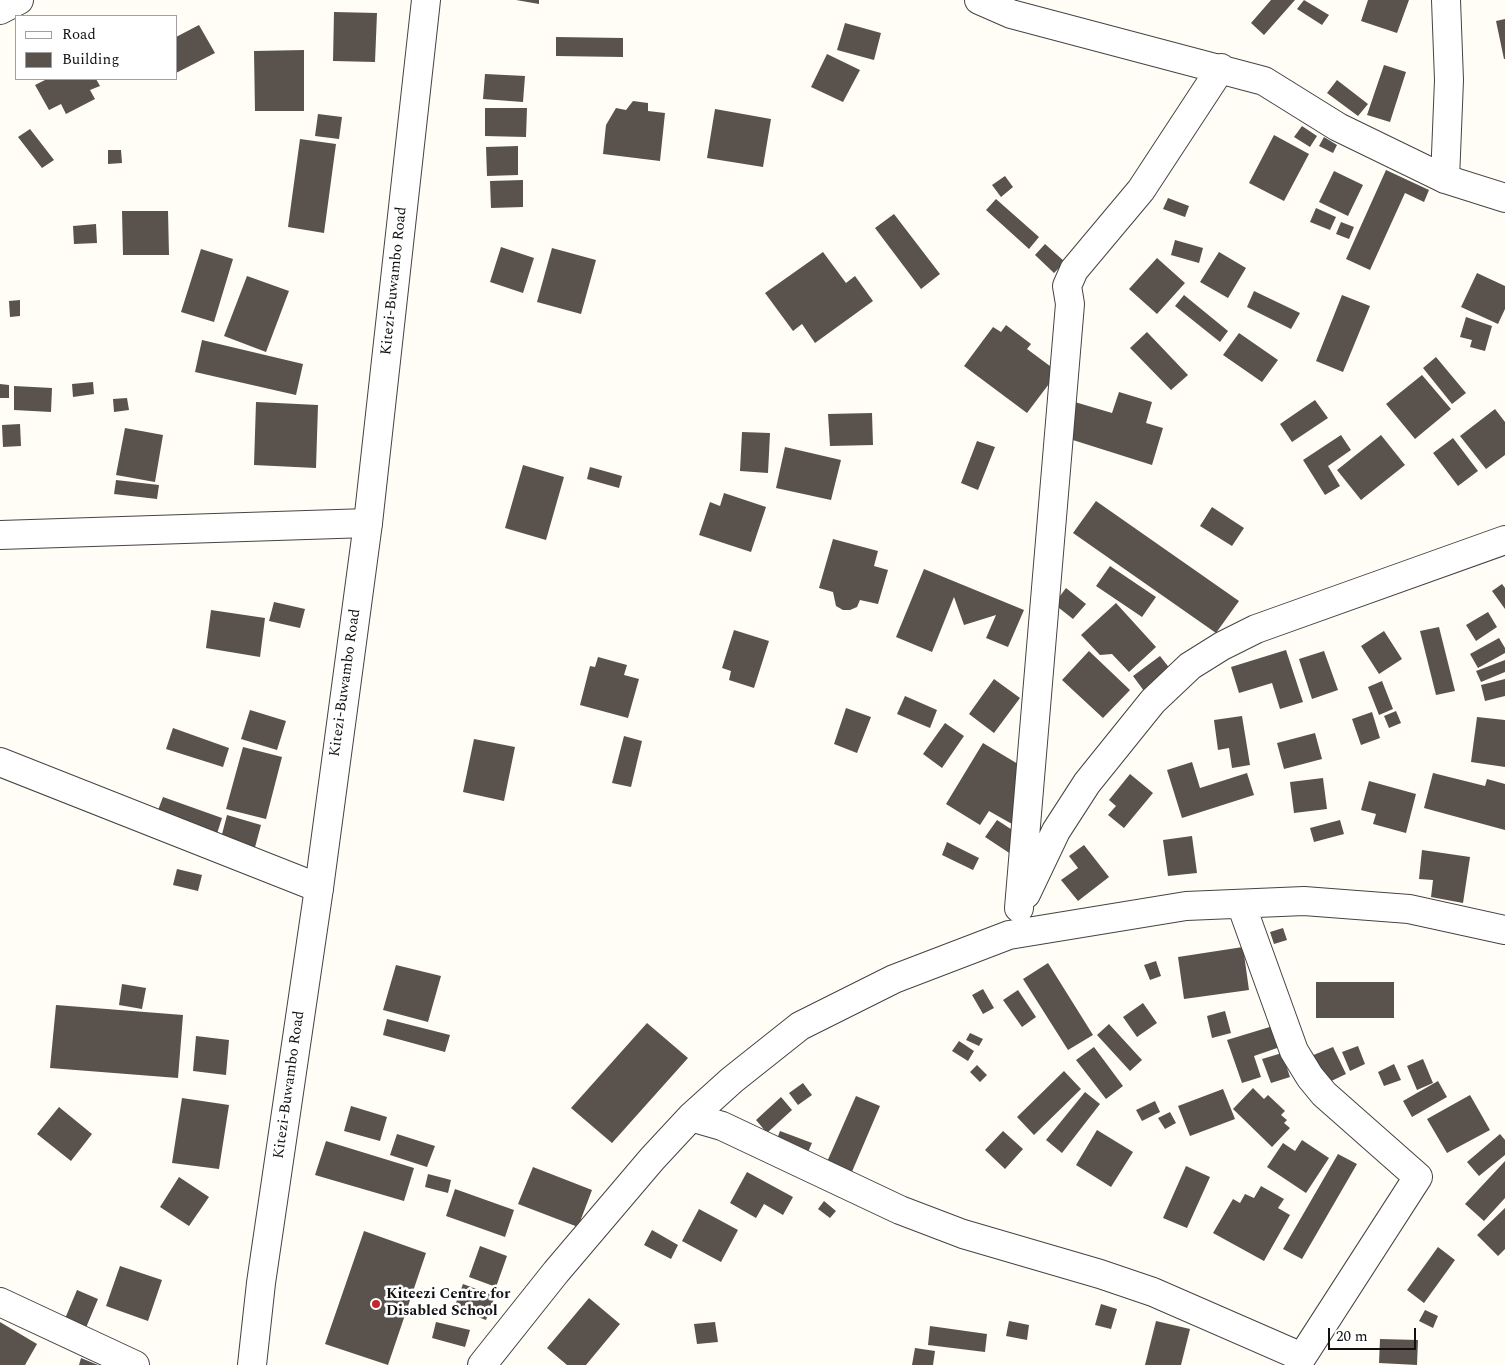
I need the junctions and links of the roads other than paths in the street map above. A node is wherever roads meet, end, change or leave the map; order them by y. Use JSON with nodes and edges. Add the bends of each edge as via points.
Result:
{"nodes":[{"id":1,"x":19,"y":0,"type":"edge"},
{"id":2,"x":426,"y":0,"type":"edge"},
{"id":3,"x":979,"y":0,"type":"edge"},
{"id":4,"x":1446,"y":0,"type":"edge"},
{"id":5,"x":0,"y":10,"type":"edge"},
{"id":6,"x":1221,"y":68,"type":"junction"},
{"id":7,"x":1445,"y":179,"type":"junction"},
{"id":8,"x":1505,"y":198,"type":"edge"},
{"id":9,"x":368,"y":522,"type":"junction"},
{"id":10,"x":0,"y":535,"type":"edge"},
{"id":11,"x":1505,"y":540,"type":"edge"},
{"id":12,"x":0,"y":762,"type":"edge"},
{"id":13,"x":319,"y":888,"type":"junction"},
{"id":14,"x":1241,"y":904,"type":"junction"},
{"id":15,"x":1019,"y":908,"type":"junction"},
{"id":16,"x":1505,"y":930,"type":"edge"},
{"id":17,"x":1009,"y":935,"type":"junction"},
{"id":18,"x":691,"y":1117,"type":"junction"},
{"id":19,"x":0,"y":1302,"type":"edge"},
{"id":20,"x":134,"y":1365,"type":"edge"},
{"id":21,"x":252,"y":1365,"type":"edge"},
{"id":22,"x":482,"y":1365,"type":"edge"}],
"edges":[{"from":1,"to":5,"type":"street"},
{"from":2,"to":9,"type":"street","name":"Kitezi-Buwambo Road"},
{"from":3,"to":6,"type":"street","via":[[1011,14]]},
{"from":4,"to":7,"type":"street","via":[[1449,80]]},
{"from":6,"to":7,"type":"street","via":[[1264,81],[1338,128]]},
{"from":6,"to":15,"type":"street","via":[[1141,190],[1074,270],[1067,286],[1070,304]]},
{"from":7,"to":8,"type":"street"},
{"from":9,"to":10,"type":"street"},
{"from":9,"to":13,"type":"street","name":"Kitezi-Buwambo Road"},
{"from":11,"to":15,"type":"street","via":[[1256,629],[1190,666],[1152,701],[1087,783],[1056,831]]},
{"from":12,"to":13,"type":"street"},
{"from":13,"to":21,"type":"street","name":"Kitezi-Buwambo Road"},
{"from":14,"to":16,"type":"street","via":[[1304,901],[1408,909]]},
{"from":14,"to":17,"type":"street","via":[[1186,906]]},
{"from":14,"to":18,"type":"street","via":[[1294,1051],[1310,1077],[1324,1094],[1418,1177],[1302,1357],[1153,1292],[962,1234],[900,1210],[722,1126]]},
{"from":15,"to":17,"type":"street"},
{"from":17,"to":18,"type":"street","via":[[894,979],[800,1026]]},
{"from":18,"to":22,"type":"street","via":[[556,1272]]},
{"from":19,"to":20,"type":"street"}]}
